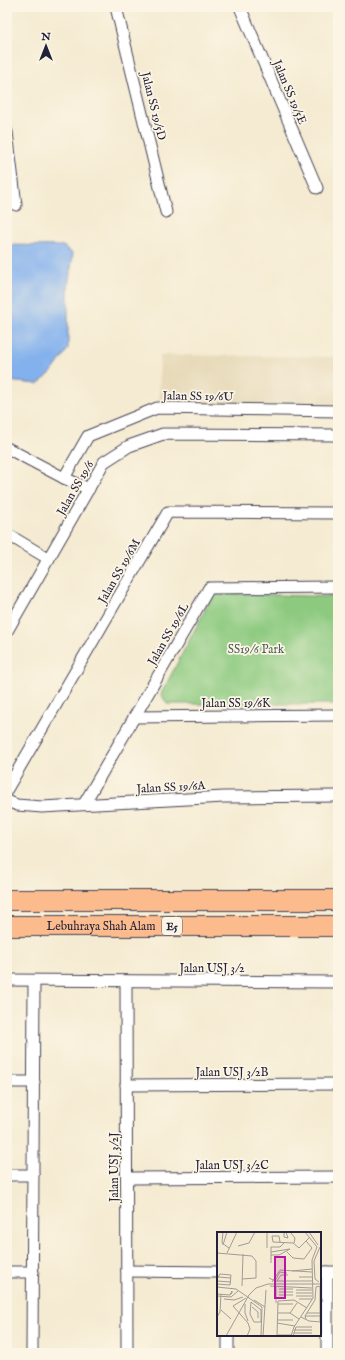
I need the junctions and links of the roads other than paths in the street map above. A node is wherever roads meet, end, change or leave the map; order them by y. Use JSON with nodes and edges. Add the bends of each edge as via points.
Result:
{"nodes":[{"id":1,"x":116,"y":7,"type":"edge"},
{"id":2,"x":240,"y":7,"type":"edge"},
{"id":3,"x":7,"y":132,"type":"edge"},
{"id":4,"x":317,"y":188,"type":"dead end"},
{"id":5,"x":16,"y":206,"type":"dead end"},
{"id":6,"x":166,"y":212,"type":"dead end"},
{"id":7,"x":338,"y":411,"type":"edge"},
{"id":8,"x":338,"y":435,"type":"edge"},
{"id":9,"x":7,"y":448,"type":"edge"},
{"id":10,"x":64,"y":478,"type":"junction"},
{"id":11,"x":89,"y":489,"type":"junction"},
{"id":12,"x":338,"y":513,"type":"edge"},
{"id":13,"x":7,"y":534,"type":"edge"},
{"id":14,"x":49,"y":559,"type":"junction"},
{"id":15,"x":338,"y":587,"type":"edge"},
{"id":16,"x":9,"y":624,"type":"edge"},
{"id":17,"x":338,"y":715,"type":"edge"},
{"id":18,"x":134,"y":717,"type":"junction"},
{"id":19,"x":7,"y":789,"type":"edge"},
{"id":20,"x":338,"y":796,"type":"edge"},
{"id":21,"x":7,"y":801,"type":"edge"},
{"id":22,"x":84,"y":804,"type":"junction"},
{"id":23,"x":7,"y":900,"type":"edge"},
{"id":24,"x":338,"y":900,"type":"edge"},
{"id":25,"x":7,"y":926,"type":"edge"},
{"id":26,"x":338,"y":926,"type":"edge"},
{"id":27,"x":7,"y":980,"type":"edge"},
{"id":28,"x":34,"y":980,"type":"junction"},
{"id":29,"x":126,"y":981,"type":"junction"},
{"id":30,"x":338,"y":982,"type":"edge"},
{"id":31,"x":7,"y":1082,"type":"edge"},
{"id":32,"x":34,"y":1082,"type":"junction"},
{"id":33,"x":338,"y":1084,"type":"edge"},
{"id":34,"x":126,"y":1085,"type":"junction"},
{"id":35,"x":7,"y":1175,"type":"edge"},
{"id":36,"x":33,"y":1176,"type":"junction"},
{"id":37,"x":338,"y":1177,"type":"edge"},
{"id":38,"x":127,"y":1178,"type":"junction"},
{"id":39,"x":127,"y":1271,"type":"junction"},
{"id":40,"x":7,"y":1272,"type":"edge"},
{"id":41,"x":33,"y":1272,"type":"junction"},
{"id":42,"x":217,"y":1272,"type":"edge"},
{"id":43,"x":328,"y":1272,"type":"edge"},
{"id":44,"x":228,"y":1336,"type":"edge"},
{"id":45,"x":32,"y":1353,"type":"edge"},
{"id":46,"x":127,"y":1353,"type":"edge"},
{"id":47,"x":228,"y":1353,"type":"edge"},
{"id":48,"x":327,"y":1353,"type":"edge"}],
"edges":[{"from":1,"to":6,"type":"street","name":"Jalan SS 19/5D"},
{"from":2,"to":4,"type":"street","name":"Jalan SS 19/5E"},
{"from":3,"to":5,"type":"street"},
{"from":7,"to":10,"type":"street","name":"Jalan SS 19/6U","via":[[157,408],[88,436]]},
{"from":8,"to":11,"type":"street","name":"Jalan SS 19/6","via":[[163,434],[128,446],[104,462]]},
{"from":9,"to":10,"type":"street"},
{"from":10,"to":11,"type":"street"},
{"from":11,"to":14,"type":"street","name":"Jalan SS 19/6"},
{"from":12,"to":19,"type":"street","name":"Jalan SS 19/6M","via":[[168,512]]},
{"from":13,"to":14,"type":"street"},
{"from":14,"to":16,"type":"street","name":"Jalan SS 19/6"},
{"from":15,"to":18,"type":"street","name":"Jalan SS 19/6L","via":[[209,588]]},
{"from":17,"to":18,"type":"street","name":"Jalan SS 19/6K"},
{"from":18,"to":22,"type":"street","name":"Jalan SS 19/6L"},
{"from":20,"to":22,"type":"street","name":"Jalan SS 19/6A","via":[[224,797]]},
{"from":21,"to":22,"type":"street","name":"Jalan SS 19/6A","via":[[17,805],[42,807]]},
{"from":23,"to":24,"type":"highway","number":"E5"},
{"from":25,"to":26,"type":"highway","name":"Lebuhraya Shah Alam","number":"E5"},
{"from":27,"to":28,"type":"street","name":"Jalan USJ 3/2"},
{"from":28,"to":29,"type":"street","name":"Jalan USJ 3/2"},
{"from":28,"to":32,"type":"street"},
{"from":29,"to":30,"type":"street","name":"Jalan USJ 3/2"},
{"from":29,"to":34,"type":"street","name":"Jalan USJ 3/2J"},
{"from":31,"to":32,"type":"street"},
{"from":32,"to":36,"type":"street"},
{"from":33,"to":34,"type":"street","name":"Jalan USJ 3/2B"},
{"from":34,"to":38,"type":"street","name":"Jalan USJ 3/2J"},
{"from":35,"to":36,"type":"street"},
{"from":36,"to":41,"type":"street"},
{"from":37,"to":38,"type":"street","name":"Jalan USJ 3/2C"},
{"from":38,"to":39,"type":"street","name":"Jalan USJ 3/2J"},
{"from":39,"to":42,"type":"street"},
{"from":39,"to":46,"type":"street","name":"Jalan USJ 3/2J"},
{"from":40,"to":41,"type":"street"},
{"from":41,"to":45,"type":"street"},
{"from":43,"to":48,"type":"street"},
{"from":44,"to":47,"type":"street"}]}
